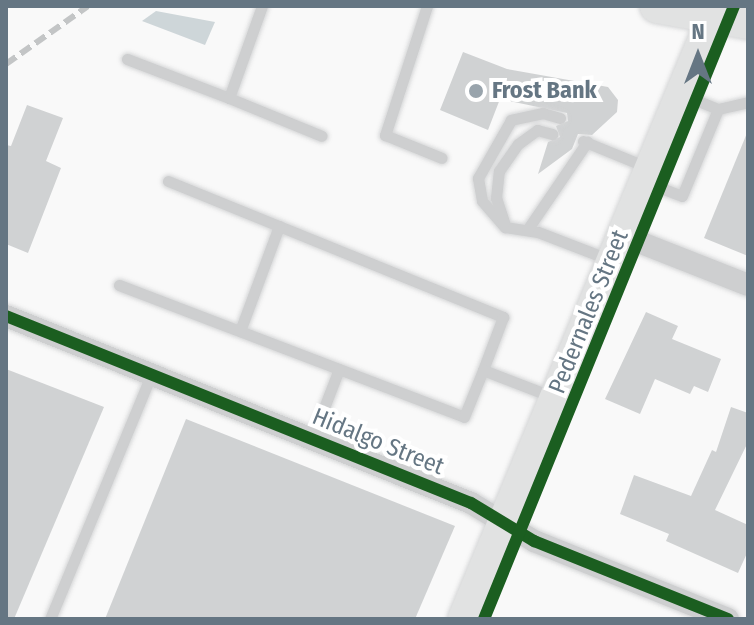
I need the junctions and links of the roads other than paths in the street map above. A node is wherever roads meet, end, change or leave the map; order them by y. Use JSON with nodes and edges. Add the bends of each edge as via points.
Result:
{"nodes":[{"id":1,"x":262,"y":6,"type":"edge"},
{"id":2,"x":427,"y":6,"type":"edge"},
{"id":3,"x":657,"y":6,"type":"edge"},
{"id":4,"x":716,"y":11,"type":"edge"},
{"id":5,"x":748,"y":22,"type":"edge"},
{"id":6,"x":127,"y":59,"type":"dead end"},
{"id":7,"x":682,"y":94,"type":"junction"},
{"id":8,"x":229,"y":98,"type":"junction"},
{"id":9,"x":748,"y":102,"type":"edge"},
{"id":10,"x":718,"y":109,"type":"junction"},
{"id":11,"x":560,"y":118,"type":"dead end"},
{"id":12,"x":552,"y":134,"type":"dead end"},
{"id":13,"x":322,"y":136,"type":"dead end"},
{"id":14,"x":442,"y":158,"type":"dead end"},
{"id":15,"x":647,"y":175,"type":"junction"},
{"id":16,"x":168,"y":181,"type":"dead end"},
{"id":17,"x":279,"y":226,"type":"junction"},
{"id":18,"x":505,"y":227,"type":"junction"},
{"id":19,"x":527,"y":230,"type":"junction"},
{"id":20,"x":616,"y":247,"type":"junction"},
{"id":21,"x":119,"y":285,"type":"dead end"},
{"id":22,"x":748,"y":285,"type":"edge"},
{"id":23,"x":6,"y":316,"type":"edge"},
{"id":24,"x":240,"y":331,"type":"junction"},
{"id":25,"x":339,"y":369,"type":"junction"},
{"id":26,"x":483,"y":370,"type":"junction"},
{"id":27,"x":151,"y":375,"type":"junction"},
{"id":28,"x":554,"y":397,"type":"junction"},
{"id":29,"x":312,"y":439,"type":"junction"},
{"id":30,"x":502,"y":524,"type":"junction"},
{"id":31,"x":50,"y":619,"type":"edge"},
{"id":32,"x":464,"y":619,"type":"edge"},
{"id":33,"x":728,"y":619,"type":"edge"}],
"edges":[{"from":1,"to":8,"type":"lane"},
{"from":2,"to":14,"type":"lane","via":[[385,135]]},
{"from":3,"to":4,"type":"main road"},
{"from":4,"to":5,"type":"main road"},
{"from":4,"to":7,"type":"street","name":"Pedernales Street"},
{"from":6,"to":8,"type":"lane"},
{"from":7,"to":10,"type":"lane"},
{"from":7,"to":15,"type":"street","name":"Pedernales Street"},
{"from":8,"to":13,"type":"lane"},
{"from":9,"to":10,"type":"lane"},
{"from":10,"to":15,"type":"lane","via":[[682,196]]},
{"from":11,"to":18,"type":"lane","via":[[543,113],[511,120],[478,178],[482,201]]},
{"from":12,"to":18,"type":"lane","via":[[537,130],[499,171],[496,198]]},
{"from":15,"to":19,"type":"lane","via":[[585,141]]},
{"from":15,"to":20,"type":"street","name":"Pedernales Street"},
{"from":16,"to":17,"type":"lane"},
{"from":17,"to":24,"type":"lane"},
{"from":17,"to":26,"type":"lane","via":[[503,317]]},
{"from":18,"to":19,"type":"lane"},
{"from":19,"to":20,"type":"lane"},
{"from":20,"to":22,"type":"street"},
{"from":20,"to":28,"type":"street","name":"Pedernales Street"},
{"from":21,"to":24,"type":"lane"},
{"from":23,"to":27,"type":"street","name":"Hidalgo Street"},
{"from":24,"to":25,"type":"lane"},
{"from":25,"to":26,"type":"lane","via":[[464,417]]},
{"from":25,"to":29,"type":"lane"},
{"from":26,"to":28,"type":"lane"},
{"from":27,"to":29,"type":"street","name":"Hidalgo Street"},
{"from":27,"to":31,"type":"lane"},
{"from":28,"to":30,"type":"street","name":"Pedernales Street"},
{"from":29,"to":30,"type":"street","name":"Hidalgo Street","via":[[471,503]]},
{"from":30,"to":32,"type":"street","name":"Pedernales Street"},
{"from":30,"to":33,"type":"street","name":"Hidalgo Street"}]}
